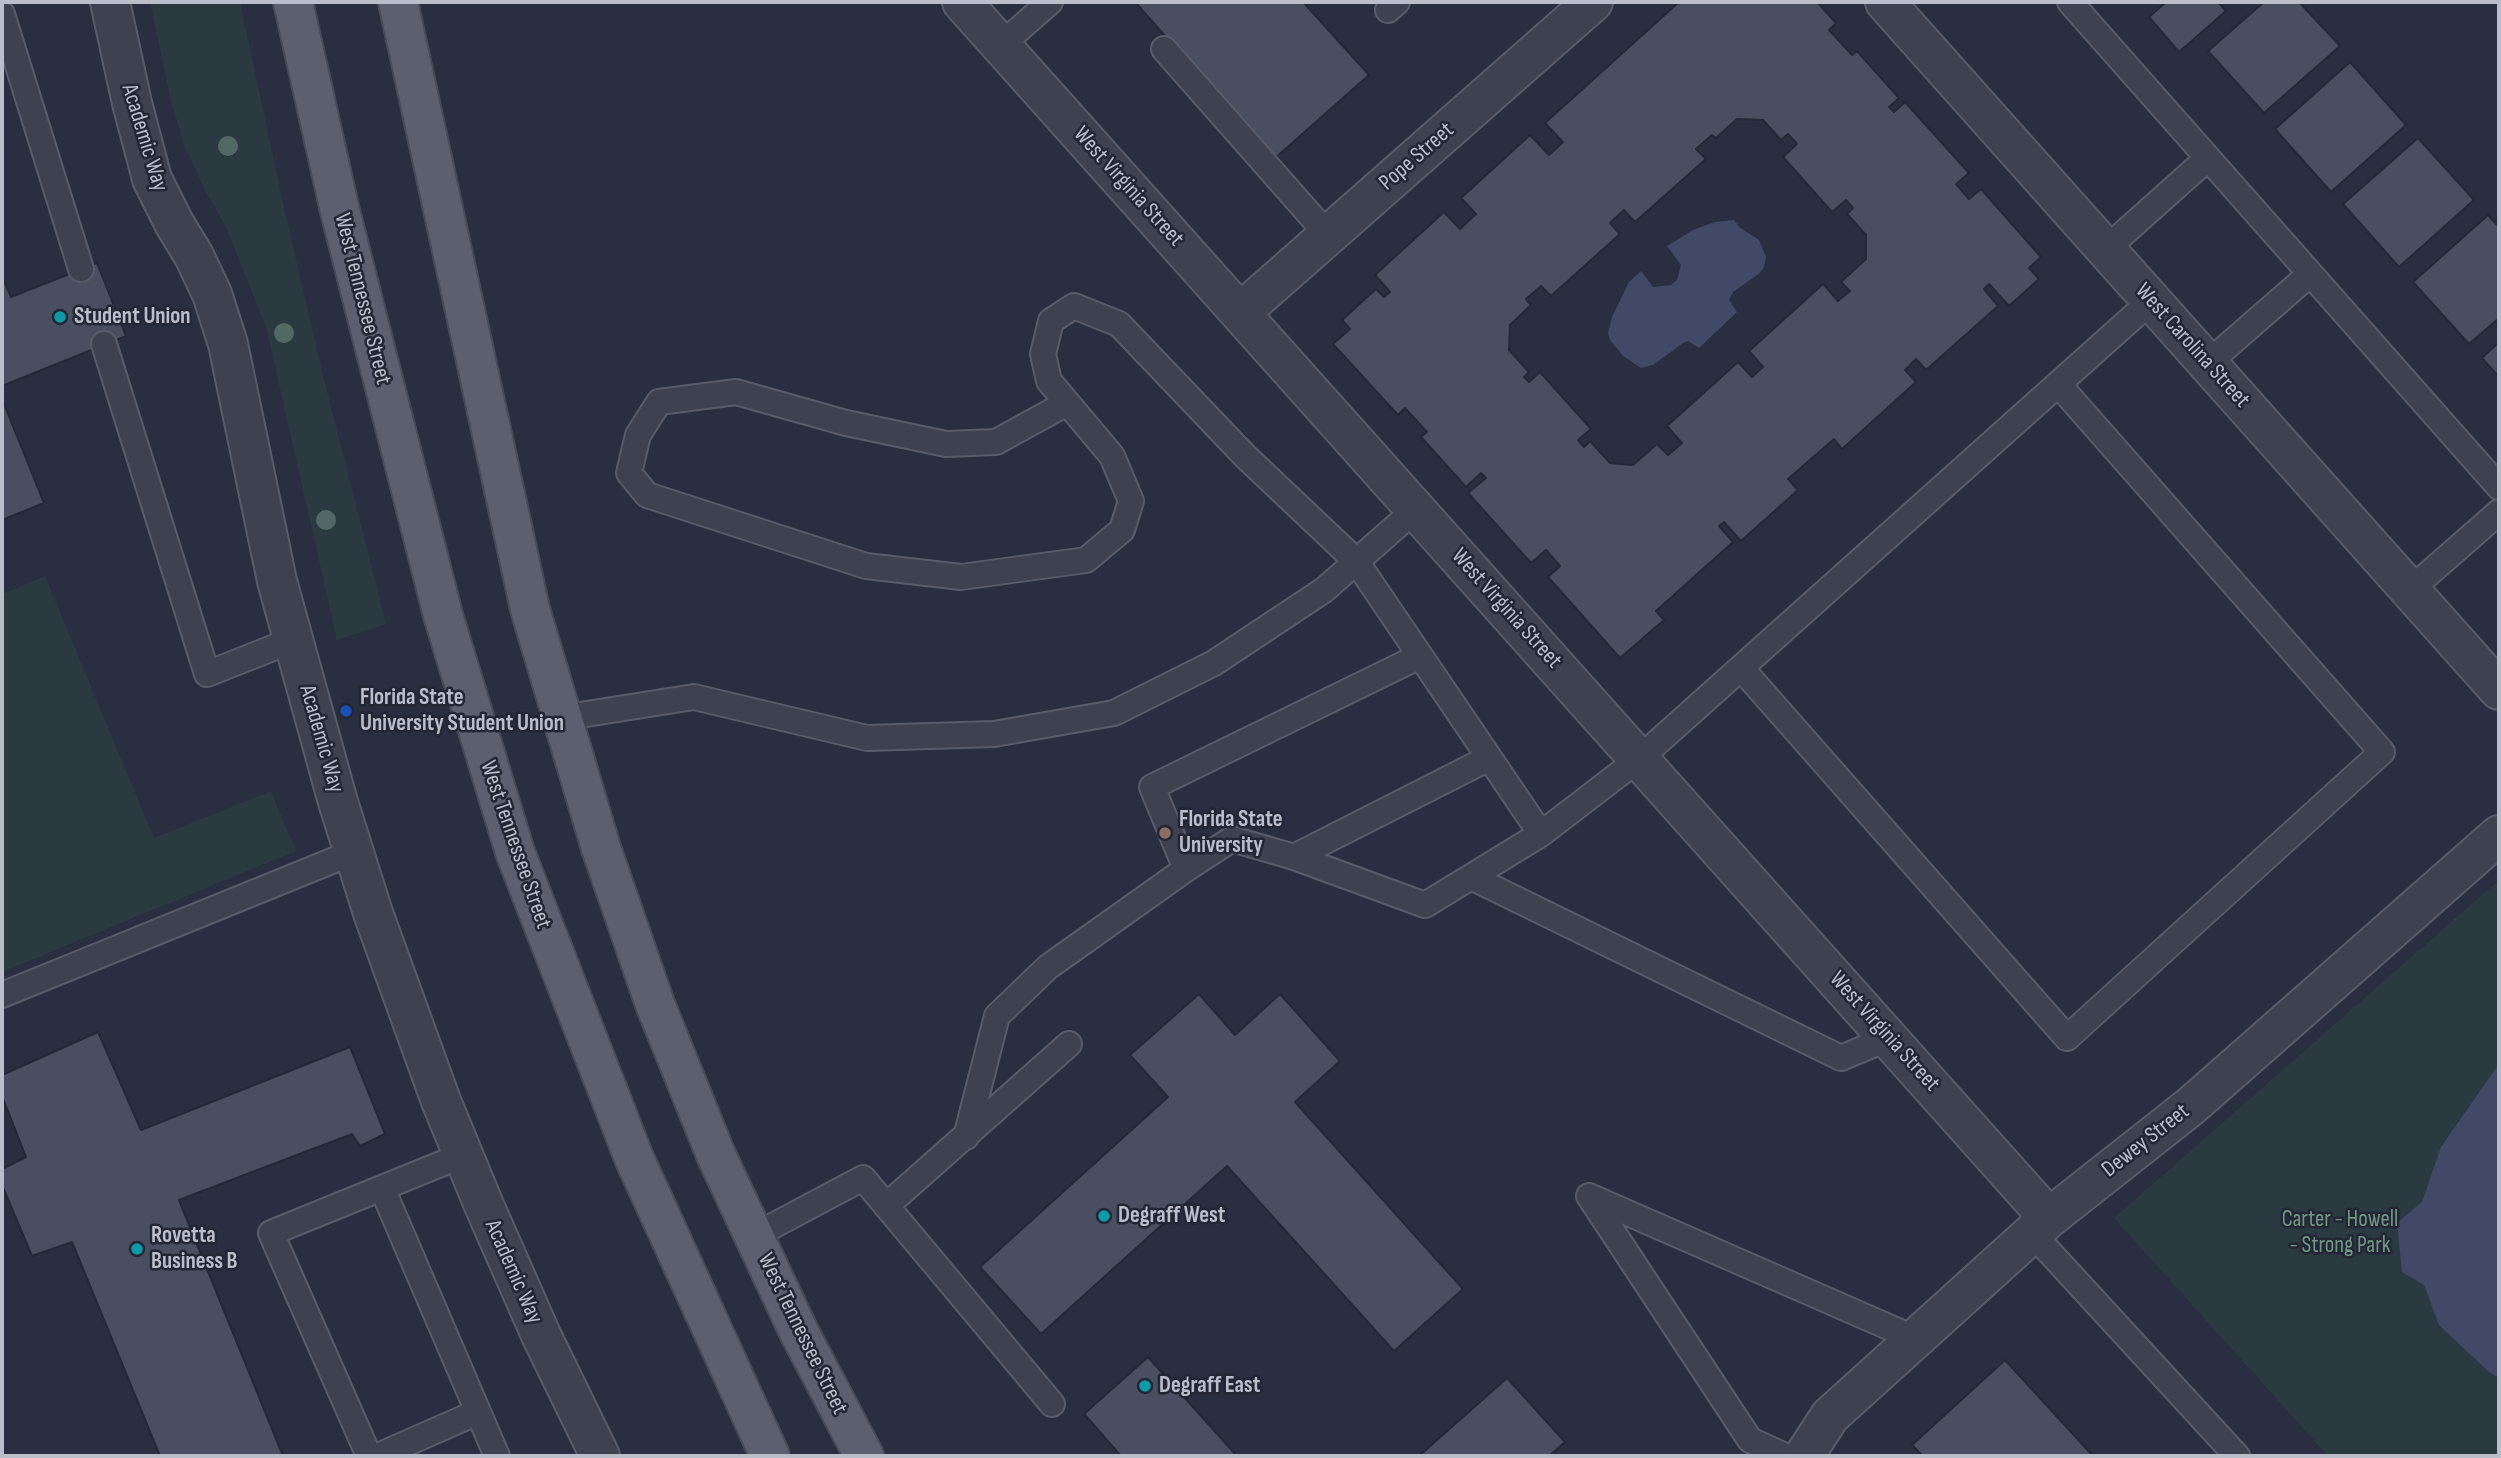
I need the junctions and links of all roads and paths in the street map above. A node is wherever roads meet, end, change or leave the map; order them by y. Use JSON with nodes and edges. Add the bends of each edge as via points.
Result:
{"nodes":[{"id":1,"x":110,"y":2,"type":"edge"},
{"id":2,"x":293,"y":2,"type":"edge"},
{"id":3,"x":398,"y":2,"type":"edge"},
{"id":4,"x":962,"y":2,"type":"edge"},
{"id":5,"x":1050,"y":2,"type":"edge"},
{"id":6,"x":1593,"y":2,"type":"edge"},
{"id":7,"x":1885,"y":2,"type":"edge"},
{"id":8,"x":2070,"y":2,"type":"edge"},
{"id":9,"x":2,"y":14,"type":"edge"},
{"id":10,"x":1001,"y":46,"type":"junction"},
{"id":11,"x":1164,"y":49,"type":"dead end"},
{"id":12,"x":2208,"y":158,"type":"junction"},
{"id":13,"x":1328,"y":235,"type":"junction"},
{"id":14,"x":2106,"y":249,"type":"junction"},
{"id":15,"x":81,"y":269,"type":"dead end"},
{"id":16,"x":2310,"y":274,"type":"junction"},
{"id":17,"x":2152,"y":300,"type":"junction"},
{"id":18,"x":1240,"y":313,"type":"junction"},
{"id":19,"x":104,"y":344,"type":"dead end"},
{"id":20,"x":2208,"y":363,"type":"junction"},
{"id":21,"x":2058,"y":384,"type":"junction"},
{"id":22,"x":1067,"y":403,"type":"junction"},
{"id":23,"x":2499,"y":487,"type":"edge"},
{"id":24,"x":1416,"y":509,"type":"junction"},
{"id":25,"x":2499,"y":512,"type":"edge"},
{"id":26,"x":1356,"y":561,"type":"junction"},
{"id":27,"x":2410,"y":590,"type":"junction"},
{"id":28,"x":293,"y":640,"type":"junction"},
{"id":29,"x":1420,"y":656,"type":"junction"},
{"id":30,"x":1741,"y":668,"type":"junction"},
{"id":31,"x":2499,"y":690,"type":"edge"},
{"id":32,"x":561,"y":718,"type":"junction"},
{"id":33,"x":1489,"y":758,"type":"junction"},
{"id":34,"x":1640,"y":758,"type":"junction"},
{"id":35,"x":1541,"y":834,"type":"junction"},
{"id":36,"x":2499,"y":835,"type":"edge"},
{"id":37,"x":354,"y":852,"type":"junction"},
{"id":38,"x":1294,"y":857,"type":"junction"},
{"id":39,"x":1186,"y":869,"type":"junction"},
{"id":40,"x":1471,"y":877,"type":"junction"},
{"id":41,"x":2,"y":995,"type":"edge"},
{"id":42,"x":1889,"y":1038,"type":"junction"},
{"id":43,"x":1069,"y":1044,"type":"dead end"},
{"id":44,"x":966,"y":1137,"type":"junction"},
{"id":45,"x":463,"y":1155,"type":"junction"},
{"id":46,"x":382,"y":1188,"type":"junction"},
{"id":47,"x":886,"y":1206,"type":"junction"},
{"id":48,"x":2041,"y":1226,"type":"junction"},
{"id":49,"x":754,"y":1236,"type":"junction"},
{"id":50,"x":1916,"y":1339,"type":"junction"},
{"id":51,"x":1052,"y":1404,"type":"dead end"},
{"id":52,"x":478,"y":1412,"type":"junction"},
{"id":53,"x":369,"y":1456,"type":"edge"},
{"id":54,"x":378,"y":1456,"type":"edge"},
{"id":55,"x":497,"y":1456,"type":"edge"},
{"id":56,"x":600,"y":1456,"type":"edge"},
{"id":57,"x":770,"y":1456,"type":"edge"},
{"id":58,"x":864,"y":1456,"type":"edge"},
{"id":59,"x":1785,"y":1456,"type":"edge"},
{"id":60,"x":1804,"y":1456,"type":"edge"},
{"id":61,"x":2237,"y":1456,"type":"edge"}],
"edges":[{"from":1,"to":28,"type":"street","name":"Academic Way","via":[[152,179],[212,295],[228,344]]},
{"from":2,"to":57,"type":"main road","name":"West Tennessee Street","via":[[357,284],[443,615],[511,839],[634,1158]]},
{"from":3,"to":32,"type":"main road","name":"West Tennessee Street","via":[[524,583]]},
{"from":4,"to":10,"type":"street","name":"West Virginia Street"},
{"from":5,"to":10,"type":"lane"},
{"from":6,"to":13,"type":"street","name":"Pope Street"},
{"from":7,"to":14,"type":"street","name":"West Carolina Street"},
{"from":8,"to":12,"type":"lane"},
{"from":9,"to":15,"type":"lane"},
{"from":10,"to":18,"type":"street","name":"West Virginia Street"},
{"from":11,"to":13,"type":"lane"},
{"from":12,"to":14,"type":"lane"},
{"from":12,"to":16,"type":"lane"},
{"from":13,"to":18,"type":"street","name":"Pope Street"},
{"from":14,"to":17,"type":"street","name":"West Carolina Street"},
{"from":16,"to":20,"type":"lane"},
{"from":16,"to":23,"type":"lane"},
{"from":17,"to":20,"type":"street","name":"West Carolina Street"},
{"from":17,"to":21,"type":"lane"},
{"from":18,"to":24,"type":"street","name":"West Virginia Street"},
{"from":19,"to":28,"type":"lane","via":[[207,674]]},
{"from":20,"to":27,"type":"street","name":"West Carolina Street"},
{"from":21,"to":30,"type":"lane"},
{"from":21,"to":30,"type":"lane","via":[[2382,752],[2067,1038]]},
{"from":22,"to":22,"type":"lane","via":[[1112,456],[1131,500],[1122,530],[1086,560],[961,576],[866,566],[647,495],[629,473],[638,435],[659,402],[736,392],[846,423],[946,444],[996,442]]},
{"from":22,"to":26,"type":"lane","via":[[1049,381],[1043,354],[1051,321],[1074,306],[1119,324],[1245,456]]},
{"from":24,"to":26,"type":"lane"},
{"from":24,"to":34,"type":"street","name":"West Virginia Street"},
{"from":25,"to":27,"type":"lane"},
{"from":26,"to":29,"type":"lane"},
{"from":26,"to":32,"type":"lane","via":[[1324,590],[1214,663],[1114,713],[994,734],[867,738],[694,697]]},
{"from":27,"to":31,"type":"street","name":"West Carolina Street"},
{"from":28,"to":37,"type":"street","name":"Academic Way"},
{"from":29,"to":33,"type":"lane"},
{"from":29,"to":39,"type":"lane","via":[[1153,787]]},
{"from":30,"to":34,"type":"lane"},
{"from":32,"to":49,"type":"main road","name":"West Tennessee Street","via":[[654,1004]]},
{"from":33,"to":35,"type":"lane"},
{"from":33,"to":38,"type":"lane"},
{"from":34,"to":35,"type":"lane"},
{"from":34,"to":42,"type":"street","name":"West Virginia Street"},
{"from":35,"to":40,"type":"lane"},
{"from":36,"to":48,"type":"street","name":"Dewey Street","via":[[2191,1106]]},
{"from":37,"to":41,"type":"lane"},
{"from":37,"to":45,"type":"street","name":"Academic Way","via":[[398,986]]},
{"from":38,"to":39,"type":"lane","via":[[1232,839]]},
{"from":38,"to":40,"type":"lane","via":[[1425,905]]},
{"from":39,"to":44,"type":"lane","via":[[1048,967],[997,1016]]},
{"from":40,"to":42,"type":"lane","via":[[1841,1058]]},
{"from":42,"to":48,"type":"street","name":"West Virginia Street"},
{"from":43,"to":44,"type":"lane"},
{"from":44,"to":47,"type":"lane"},
{"from":45,"to":46,"type":"lane"},
{"from":45,"to":56,"type":"street","name":"Academic Way","via":[[541,1335]]},
{"from":46,"to":52,"type":"lane"},
{"from":46,"to":53,"type":"lane","via":[[271,1233]]},
{"from":47,"to":49,"type":"lane","via":[[863,1178]]},
{"from":47,"to":51,"type":"lane"},
{"from":48,"to":50,"type":"street","name":"Dewey Street"},
{"from":48,"to":61,"type":"lane"},
{"from":49,"to":58,"type":"main road","name":"West Tennessee Street"},
{"from":50,"to":59,"type":"lane","via":[[1589,1196],[1750,1440]]},
{"from":50,"to":60,"type":"street","name":"Dewey Street","via":[[1830,1416]]},
{"from":52,"to":54,"type":"lane"},
{"from":52,"to":55,"type":"lane"}]}
